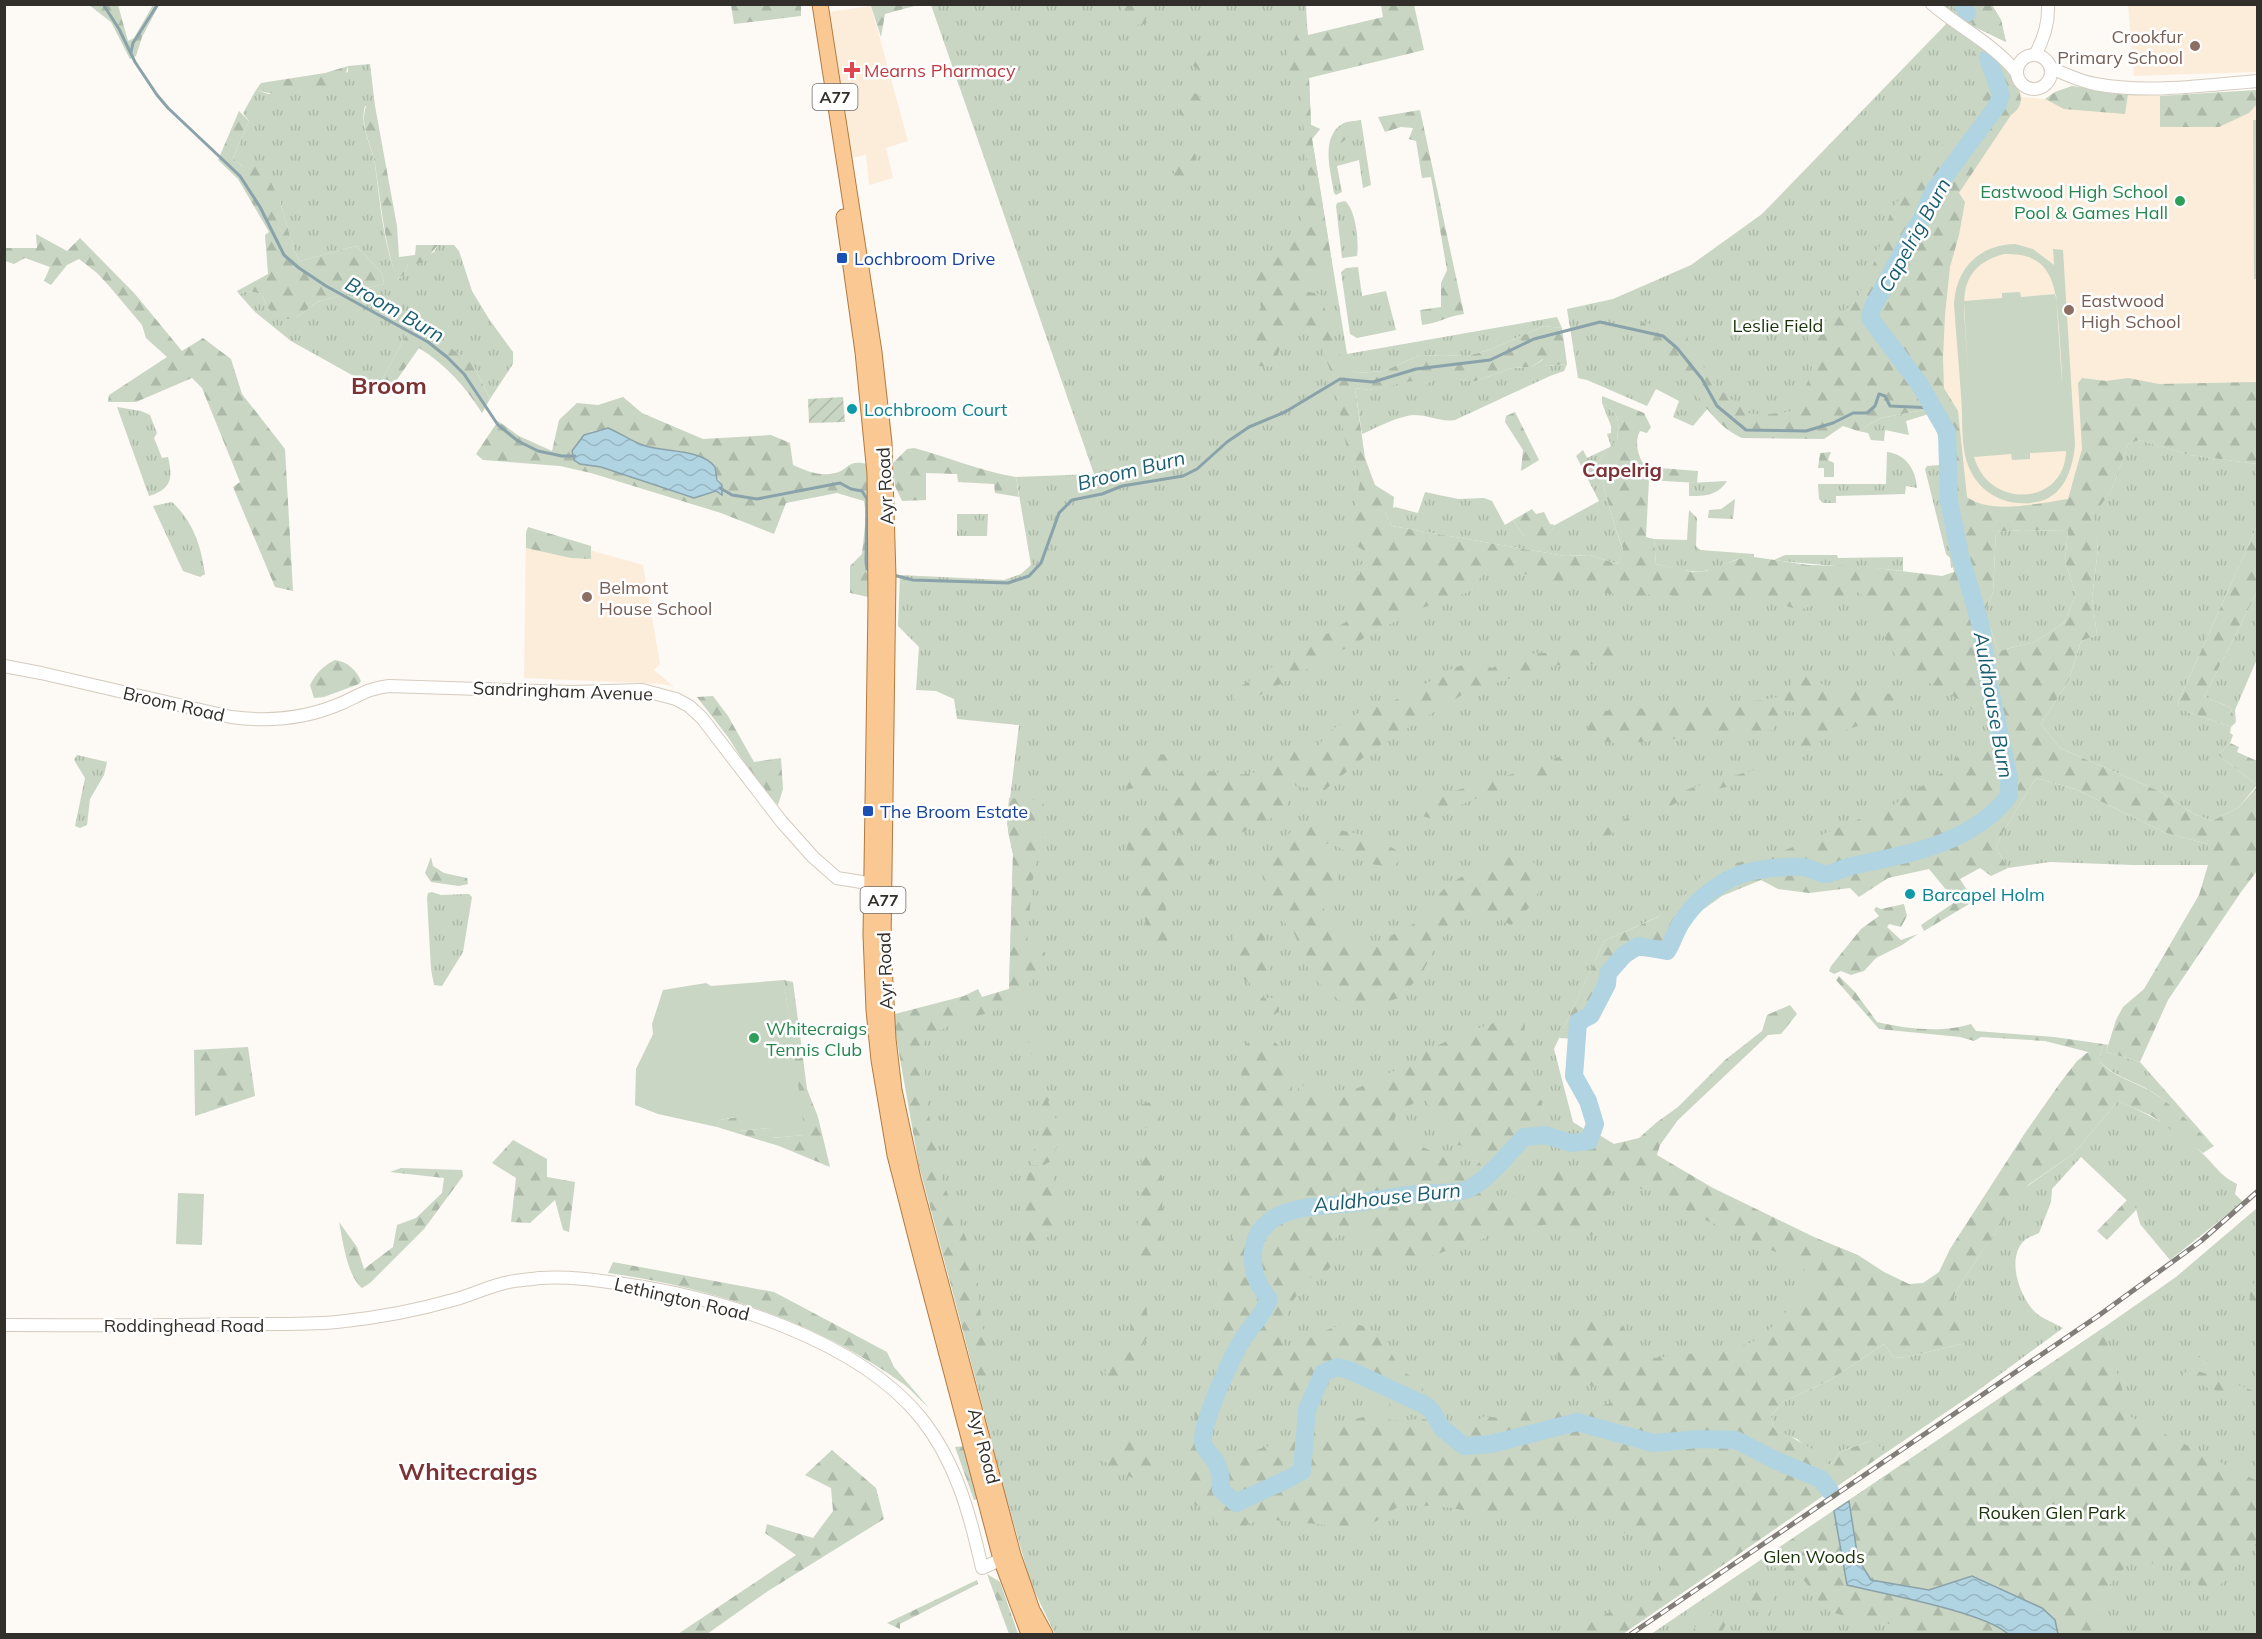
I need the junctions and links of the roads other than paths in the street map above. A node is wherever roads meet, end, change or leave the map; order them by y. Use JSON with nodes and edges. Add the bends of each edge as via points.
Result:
{"nodes":[{"id":1,"x":810,"y":4,"type":"edge"},
{"id":2,"x":819,"y":4,"type":"edge"},
{"id":3,"x":1932,"y":4,"type":"edge"},
{"id":4,"x":2048,"y":4,"type":"edge"},
{"id":5,"x":827,"y":48,"type":"junction"},
{"id":6,"x":2001,"y":53,"type":"junction"},
{"id":7,"x":2029,"y":57,"type":"junction"},
{"id":8,"x":2051,"y":68,"type":"junction"},
{"id":9,"x":2017,"y":73,"type":"junction"},
{"id":10,"x":2080,"y":80,"type":"junction"},
{"id":11,"x":2258,"y":81,"type":"edge"},
{"id":12,"x":2046,"y":84,"type":"junction"},
{"id":13,"x":4,"y":666,"type":"edge"},
{"id":14,"x":343,"y":703,"type":"joint"},
{"id":15,"x":878,"y":885,"type":"junction"},
{"id":16,"x":363,"y":1319,"type":"joint"},
{"id":17,"x":4,"y":1325,"type":"edge"},
{"id":18,"x":1007,"y":1557,"type":"junction"},
{"id":19,"x":1029,"y":1635,"type":"edge"},
{"id":20,"x":1045,"y":1635,"type":"edge"}],
"edges":[{"from":1,"to":5,"type":"main road","name":"Ayr Road","number":"A77"},
{"from":2,"to":5,"type":"main road","name":"Ayr Road","number":"A77"},
{"from":3,"to":6,"type":"street"},
{"from":4,"to":7,"type":"street","via":[[2042,42]]},
{"from":5,"to":15,"type":"main road","name":"Ayr Road","number":"A77","via":[[843,146],[840,177],[874,474],[881,636]]},
{"from":6,"to":7,"type":"street"},
{"from":6,"to":9,"type":"street"},
{"from":7,"to":8,"type":"street","via":[[2045,59]]},
{"from":7,"to":9,"type":"street","via":[[2019,63]]},
{"from":8,"to":10,"type":"street"},
{"from":8,"to":12,"type":"street"},
{"from":9,"to":12,"type":"street","via":[[2026,87],[2037,89]]},
{"from":10,"to":11,"type":"street","via":[[2148,88]]},
{"from":10,"to":12,"type":"street"},
{"from":13,"to":14,"type":"street","name":"Broom Road","via":[[246,719],[293,718]]},
{"from":14,"to":15,"type":"street","name":"Sandringham Avenue","via":[[374,687],[389,686],[661,693],[689,706],[702,718],[813,857],[837,878]]},
{"from":15,"to":18,"type":"main road","name":"Ayr Road","number":"A77","via":[[872,968],[898,1139]]},
{"from":16,"to":17,"type":"street","name":"Roddinghead Road","via":[[301,1324]]},
{"from":16,"to":18,"type":"street","name":"Lethington Road","via":[[439,1304],[504,1283],[560,1277],[651,1288],[757,1316],[845,1358],[879,1378],[908,1403],[935,1438],[955,1476],[971,1518],[982,1568]]},
{"from":18,"to":19,"type":"main road","name":"Ayr Road","number":"A77"},
{"from":18,"to":20,"type":"main road","name":"Ayr Road","number":"A77"}]}
